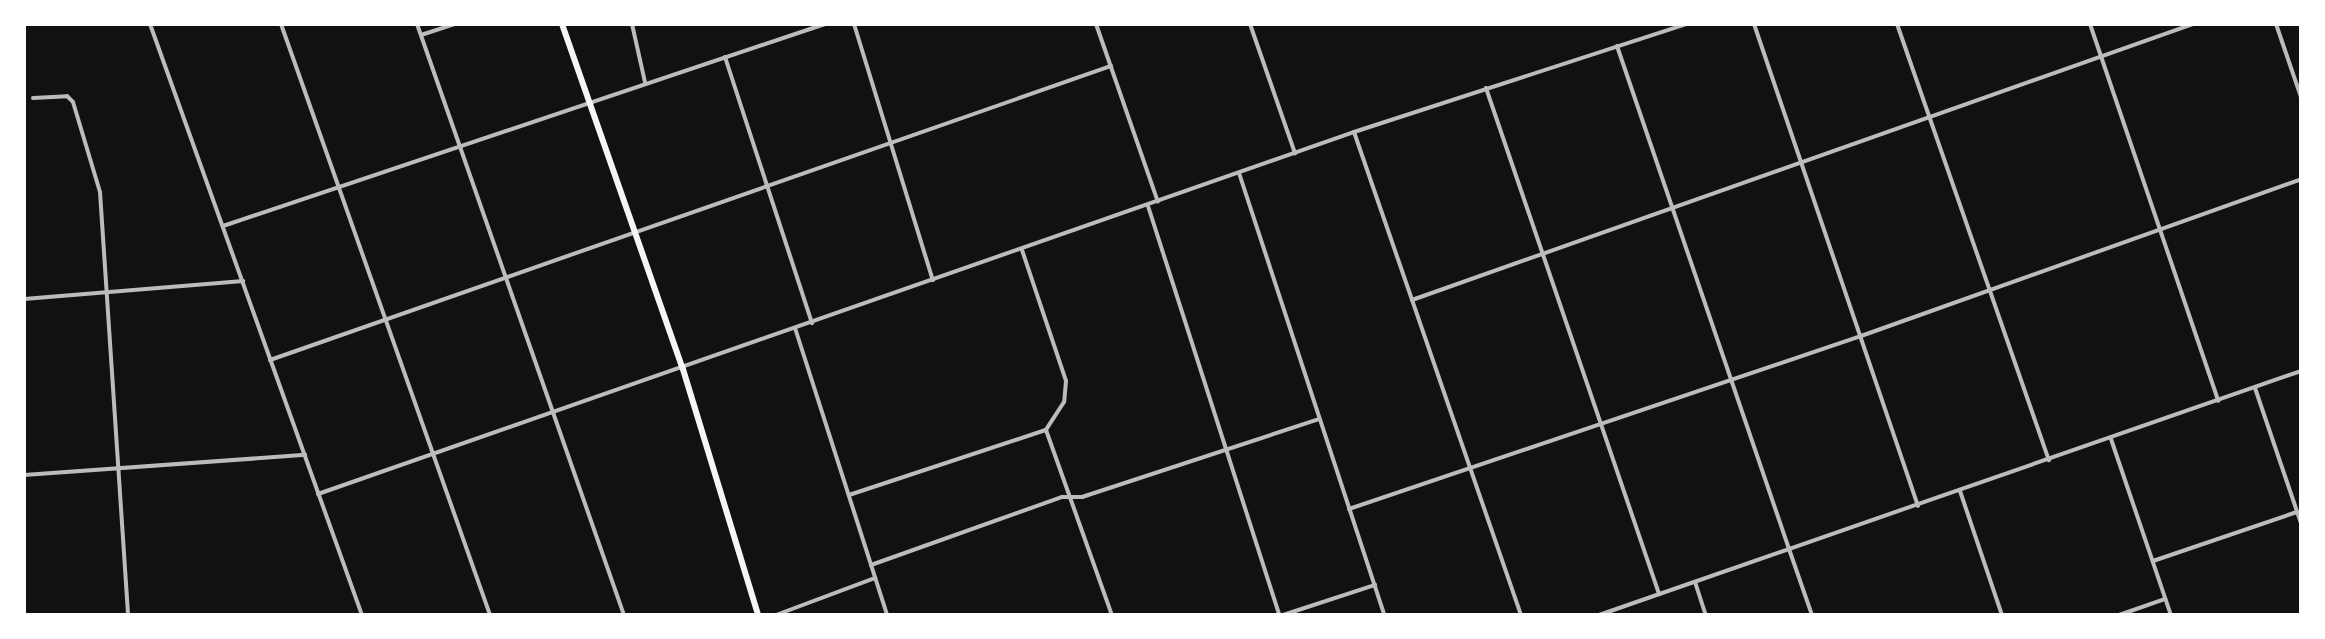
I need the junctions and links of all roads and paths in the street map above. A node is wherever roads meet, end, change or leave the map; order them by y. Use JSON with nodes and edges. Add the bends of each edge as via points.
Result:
{"nodes":[{"id":1,"x":150,"y":24,"type":"edge"},
{"id":2,"x":281,"y":24,"type":"edge"},
{"id":3,"x":417,"y":24,"type":"edge"},
{"id":4,"x":455,"y":24,"type":"edge"},
{"id":5,"x":562,"y":24,"type":"edge"},
{"id":6,"x":632,"y":24,"type":"edge"},
{"id":7,"x":825,"y":24,"type":"edge"},
{"id":8,"x":854,"y":24,"type":"edge"},
{"id":9,"x":1096,"y":24,"type":"edge"},
{"id":10,"x":1250,"y":24,"type":"edge"},
{"id":11,"x":1687,"y":24,"type":"edge"},
{"id":12,"x":1754,"y":24,"type":"edge"},
{"id":13,"x":1897,"y":24,"type":"edge"},
{"id":14,"x":2090,"y":24,"type":"edge"},
{"id":15,"x":2193,"y":24,"type":"edge"},
{"id":16,"x":2276,"y":24,"type":"edge"},
{"id":17,"x":421,"y":35,"type":"junction"},
{"id":18,"x":1617,"y":46,"type":"junction"},
{"id":19,"x":725,"y":57,"type":"junction"},
{"id":20,"x":2101,"y":57,"type":"junction"},
{"id":21,"x":1111,"y":66,"type":"junction"},
{"id":22,"x":645,"y":82,"type":"junction"},
{"id":23,"x":1486,"y":88,"type":"junction"},
{"id":24,"x":2301,"y":97,"type":"edge"},
{"id":25,"x":33,"y":98,"type":"dead end"},
{"id":26,"x":588,"y":101,"type":"junction"},
{"id":27,"x":1930,"y":118,"type":"junction"},
{"id":28,"x":1354,"y":132,"type":"junction"},
{"id":29,"x":890,"y":141,"type":"junction"},
{"id":30,"x":459,"y":145,"type":"junction"},
{"id":31,"x":1295,"y":153,"type":"junction"},
{"id":32,"x":1802,"y":162,"type":"junction"},
{"id":33,"x":1239,"y":173,"type":"junction"},
{"id":34,"x":2301,"y":179,"type":"edge"},
{"id":35,"x":767,"y":184,"type":"junction"},
{"id":36,"x":338,"y":186,"type":"junction"},
{"id":37,"x":1158,"y":202,"type":"junction"},
{"id":38,"x":1148,"y":206,"type":"junction"},
{"id":39,"x":1673,"y":208,"type":"junction"},
{"id":40,"x":223,"y":226,"type":"junction"},
{"id":41,"x":2159,"y":229,"type":"junction"},
{"id":42,"x":634,"y":232,"type":"junction"},
{"id":43,"x":1022,"y":249,"type":"junction"},
{"id":44,"x":1541,"y":255,"type":"junction"},
{"id":45,"x":505,"y":276,"type":"junction"},
{"id":46,"x":933,"y":280,"type":"junction"},
{"id":47,"x":243,"y":281,"type":"junction"},
{"id":48,"x":1989,"y":289,"type":"junction"},
{"id":49,"x":107,"y":293,"type":"junction"},
{"id":50,"x":24,"y":299,"type":"edge"},
{"id":51,"x":1412,"y":300,"type":"junction"},
{"id":52,"x":386,"y":320,"type":"junction"},
{"id":53,"x":812,"y":323,"type":"junction"},
{"id":54,"x":795,"y":328,"type":"junction"},
{"id":55,"x":1861,"y":336,"type":"junction"},
{"id":56,"x":270,"y":360,"type":"junction"},
{"id":57,"x":682,"y":366,"type":"junction"},
{"id":58,"x":2301,"y":371,"type":"edge"},
{"id":59,"x":1733,"y":379,"type":"junction"},
{"id":60,"x":2255,"y":388,"type":"junction"},
{"id":61,"x":2218,"y":401,"type":"junction"},
{"id":62,"x":552,"y":411,"type":"junction"},
{"id":63,"x":1319,"y":419,"type":"junction"},
{"id":64,"x":1600,"y":425,"type":"junction"},
{"id":65,"x":1046,"y":430,"type":"junction"},
{"id":66,"x":2111,"y":439,"type":"junction"},
{"id":67,"x":1224,"y":449,"type":"junction"},
{"id":68,"x":433,"y":452,"type":"junction"},
{"id":69,"x":305,"y":455,"type":"junction"},
{"id":70,"x":2049,"y":461,"type":"junction"},
{"id":71,"x":119,"y":469,"type":"junction"},
{"id":72,"x":1471,"y":469,"type":"junction"},
{"id":73,"x":24,"y":475,"type":"edge"},
{"id":74,"x":1960,"y":491,"type":"junction"},
{"id":75,"x":318,"y":494,"type":"junction"},
{"id":76,"x":849,"y":495,"type":"junction"},
{"id":77,"x":1071,"y":498,"type":"junction"},
{"id":78,"x":1918,"y":506,"type":"junction"},
{"id":79,"x":1349,"y":509,"type":"junction"},
{"id":80,"x":2297,"y":512,"type":"junction"},
{"id":81,"x":2301,"y":523,"type":"edge"},
{"id":82,"x":1789,"y":549,"type":"junction"},
{"id":83,"x":2153,"y":561,"type":"junction"},
{"id":84,"x":871,"y":565,"type":"junction"},
{"id":85,"x":875,"y":578,"type":"junction"},
{"id":86,"x":1695,"y":582,"type":"junction"},
{"id":87,"x":1375,"y":585,"type":"junction"},
{"id":88,"x":1659,"y":594,"type":"junction"},
{"id":89,"x":2165,"y":599,"type":"junction"},
{"id":90,"x":128,"y":615,"type":"edge"},
{"id":91,"x":362,"y":615,"type":"edge"},
{"id":92,"x":490,"y":615,"type":"edge"},
{"id":93,"x":624,"y":615,"type":"edge"},
{"id":94,"x":758,"y":615,"type":"edge"},
{"id":95,"x":776,"y":615,"type":"edge"},
{"id":96,"x":887,"y":615,"type":"edge"},
{"id":97,"x":1112,"y":615,"type":"edge"},
{"id":98,"x":1281,"y":615,"type":"edge"},
{"id":99,"x":1384,"y":615,"type":"edge"},
{"id":100,"x":1521,"y":615,"type":"edge"},
{"id":101,"x":1599,"y":615,"type":"edge"},
{"id":102,"x":1706,"y":615,"type":"edge"},
{"id":103,"x":1812,"y":615,"type":"edge"},
{"id":104,"x":2002,"y":615,"type":"edge"},
{"id":105,"x":2119,"y":615,"type":"edge"},
{"id":106,"x":2171,"y":615,"type":"edge"}],
"edges":[{"from":1,"to":40,"type":"street"},
{"from":2,"to":36,"type":"street"},
{"from":3,"to":17,"type":"street"},
{"from":4,"to":17,"type":"street"},
{"from":5,"to":26,"type":"main road"},
{"from":6,"to":22,"type":"street"},
{"from":7,"to":19,"type":"street"},
{"from":8,"to":29,"type":"street"},
{"from":9,"to":21,"type":"street"},
{"from":10,"to":31,"type":"street"},
{"from":11,"to":18,"type":"street"},
{"from":12,"to":32,"type":"street"},
{"from":13,"to":27,"type":"street"},
{"from":14,"to":20,"type":"street"},
{"from":15,"to":20,"type":"street"},
{"from":16,"to":24,"type":"street"},
{"from":17,"to":30,"type":"street"},
{"from":18,"to":23,"type":"street"},
{"from":18,"to":39,"type":"street"},
{"from":19,"to":22,"type":"street"},
{"from":19,"to":35,"type":"street"},
{"from":20,"to":27,"type":"street"},
{"from":20,"to":41,"type":"street"},
{"from":21,"to":29,"type":"street"},
{"from":21,"to":37,"type":"street"},
{"from":22,"to":26,"type":"street"},
{"from":23,"to":28,"type":"street"},
{"from":23,"to":44,"type":"street"},
{"from":25,"to":49,"type":"street","via":[[67,96],[77,109],[100,192]]},
{"from":26,"to":30,"type":"street"},
{"from":26,"to":42,"type":"main road"},
{"from":27,"to":32,"type":"street"},
{"from":27,"to":48,"type":"street"},
{"from":28,"to":31,"type":"street"},
{"from":28,"to":51,"type":"street"},
{"from":29,"to":35,"type":"street"},
{"from":29,"to":46,"type":"street"},
{"from":30,"to":36,"type":"street"},
{"from":30,"to":45,"type":"street"},
{"from":31,"to":33,"type":"street"},
{"from":32,"to":39,"type":"street"},
{"from":32,"to":55,"type":"street"},
{"from":33,"to":37,"type":"street"},
{"from":33,"to":63,"type":"street"},
{"from":34,"to":41,"type":"street"},
{"from":35,"to":42,"type":"street"},
{"from":35,"to":53,"type":"street"},
{"from":36,"to":40,"type":"street"},
{"from":36,"to":52,"type":"street"},
{"from":37,"to":38,"type":"street"},
{"from":38,"to":43,"type":"street"},
{"from":38,"to":67,"type":"street"},
{"from":39,"to":44,"type":"street"},
{"from":39,"to":59,"type":"street"},
{"from":40,"to":47,"type":"street"},
{"from":41,"to":48,"type":"street"},
{"from":41,"to":61,"type":"street"},
{"from":42,"to":45,"type":"street"},
{"from":42,"to":57,"type":"main road"},
{"from":43,"to":46,"type":"street"},
{"from":43,"to":65,"type":"street","via":[[1066,381],[1064,402]]},
{"from":44,"to":51,"type":"street"},
{"from":44,"to":64,"type":"street"},
{"from":45,"to":52,"type":"street"},
{"from":45,"to":62,"type":"street"},
{"from":46,"to":53,"type":"street"},
{"from":47,"to":49,"type":"street"},
{"from":47,"to":56,"type":"street"},
{"from":48,"to":55,"type":"street"},
{"from":48,"to":70,"type":"street"},
{"from":49,"to":50,"type":"street"},
{"from":49,"to":71,"type":"street"},
{"from":51,"to":72,"type":"street"},
{"from":52,"to":56,"type":"street"},
{"from":52,"to":68,"type":"street"},
{"from":53,"to":54,"type":"street"},
{"from":54,"to":57,"type":"street"},
{"from":54,"to":76,"type":"street"},
{"from":55,"to":59,"type":"street"},
{"from":55,"to":78,"type":"street"},
{"from":56,"to":69,"type":"street"},
{"from":57,"to":62,"type":"street"},
{"from":57,"to":94,"type":"main road"},
{"from":58,"to":60,"type":"street"},
{"from":59,"to":64,"type":"street"},
{"from":59,"to":82,"type":"street"},
{"from":60,"to":61,"type":"street"},
{"from":60,"to":80,"type":"street"},
{"from":61,"to":66,"type":"street"},
{"from":62,"to":68,"type":"street"},
{"from":62,"to":93,"type":"street"},
{"from":63,"to":67,"type":"street"},
{"from":63,"to":79,"type":"street"},
{"from":64,"to":72,"type":"street"},
{"from":64,"to":88,"type":"street"},
{"from":65,"to":76,"type":"street"},
{"from":65,"to":77,"type":"street"},
{"from":66,"to":70,"type":"street"},
{"from":66,"to":83,"type":"street"},
{"from":67,"to":77,"type":"street"},
{"from":67,"to":98,"type":"street"},
{"from":68,"to":75,"type":"street"},
{"from":68,"to":92,"type":"street"},
{"from":69,"to":71,"type":"street"},
{"from":69,"to":75,"type":"street"},
{"from":70,"to":74,"type":"street"},
{"from":71,"to":73,"type":"street"},
{"from":71,"to":90,"type":"street"},
{"from":72,"to":79,"type":"street"},
{"from":72,"to":100,"type":"street"},
{"from":74,"to":78,"type":"street"},
{"from":74,"to":104,"type":"street"},
{"from":75,"to":91,"type":"street"},
{"from":76,"to":84,"type":"street"},
{"from":77,"to":84,"type":"street"},
{"from":77,"to":97,"type":"street"},
{"from":78,"to":82,"type":"street"},
{"from":79,"to":87,"type":"street"},
{"from":80,"to":81,"type":"street"},
{"from":80,"to":83,"type":"street"},
{"from":82,"to":86,"type":"street"},
{"from":82,"to":103,"type":"street"},
{"from":83,"to":89,"type":"street"},
{"from":84,"to":85,"type":"street"},
{"from":85,"to":95,"type":"street"},
{"from":85,"to":96,"type":"street"},
{"from":86,"to":88,"type":"street"},
{"from":86,"to":102,"type":"street"},
{"from":87,"to":98,"type":"street"},
{"from":87,"to":99,"type":"street"},
{"from":88,"to":101,"type":"street"},
{"from":89,"to":105,"type":"street"},
{"from":89,"to":106,"type":"street"}]}
